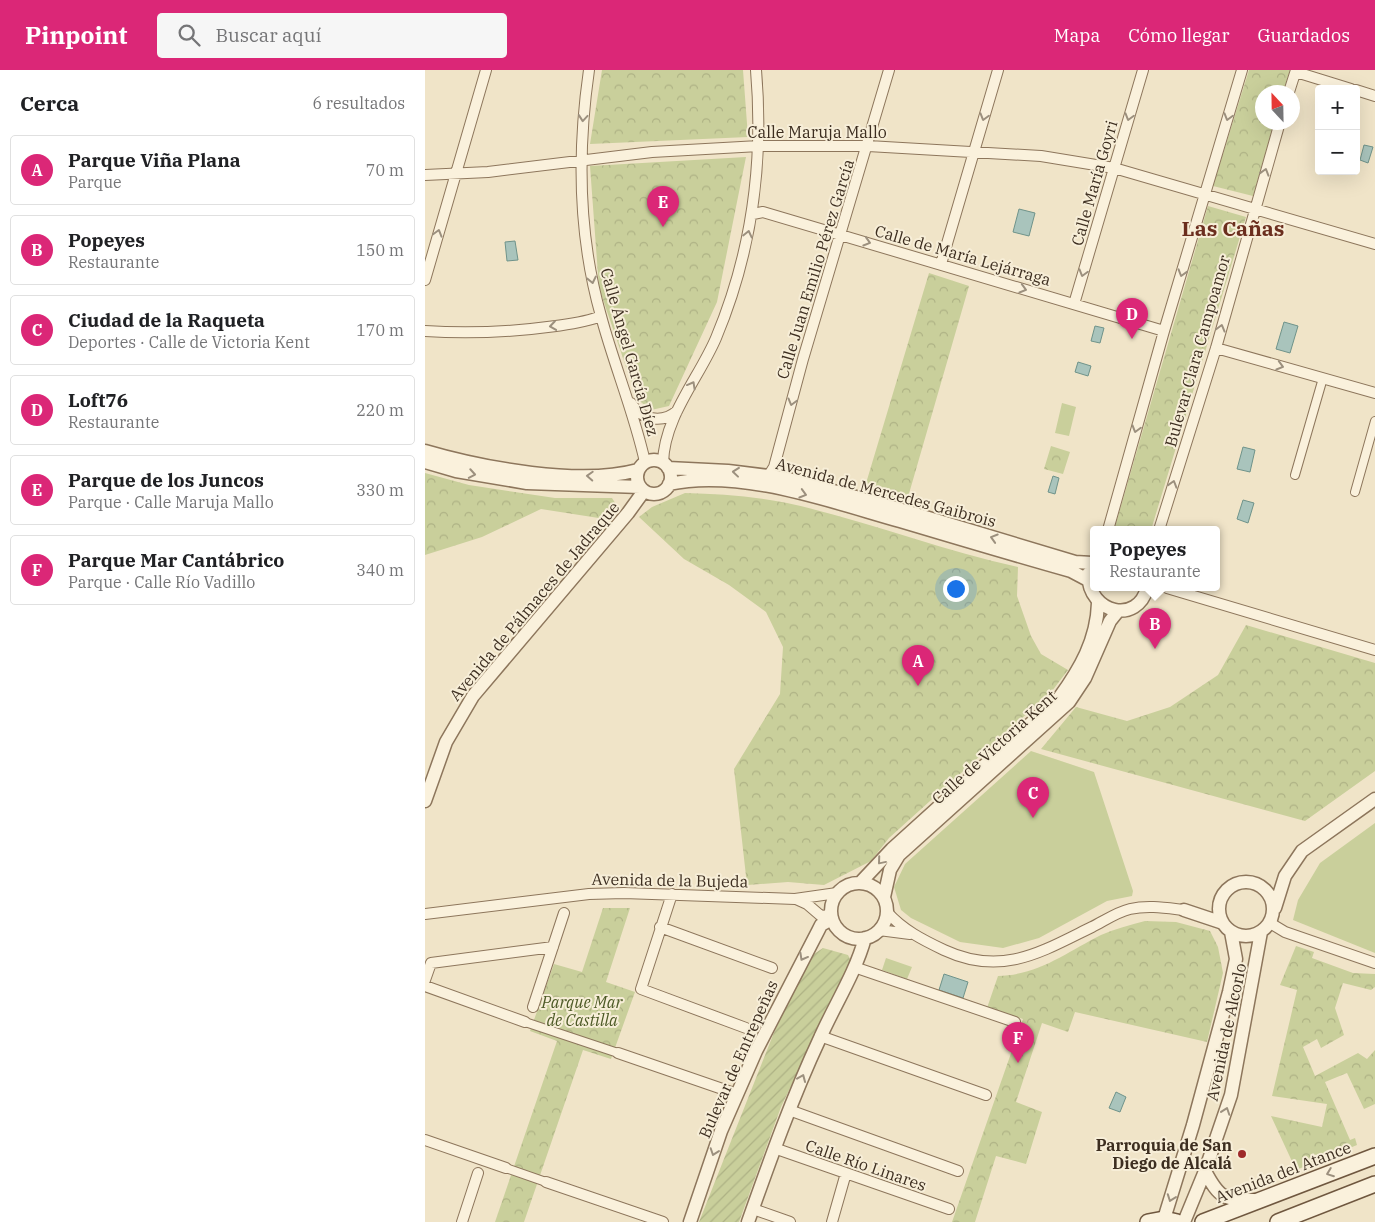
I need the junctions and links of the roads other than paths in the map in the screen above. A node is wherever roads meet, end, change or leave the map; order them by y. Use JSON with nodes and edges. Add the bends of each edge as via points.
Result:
{"nodes":[{"id":1,"x":486,"y":70,"type":"edge"},
{"id":2,"x":589,"y":70,"type":"edge"},
{"id":3,"x":756,"y":70,"type":"edge"},
{"id":4,"x":889,"y":70,"type":"edge"},
{"id":5,"x":998,"y":70,"type":"edge"},
{"id":6,"x":1143,"y":70,"type":"edge"},
{"id":7,"x":1242,"y":70,"type":"edge"},
{"id":8,"x":1296,"y":71,"type":"edge"},
{"id":9,"x":1291,"y":85,"type":"edge"},
{"id":10,"x":1339,"y":85,"type":"edge"},
{"id":11,"x":1360,"y":91,"type":"edge"},
{"id":12,"x":1375,"y":96,"type":"edge"},
{"id":13,"x":1278,"y":130,"type":"edge"},
{"id":14,"x":759,"y":146,"type":"junction"},
{"id":15,"x":868,"y":146,"type":"junction"},
{"id":16,"x":974,"y":151,"type":"junction"},
{"id":17,"x":580,"y":159,"type":"junction"},
{"id":18,"x":1114,"y":168,"type":"junction"},
{"id":19,"x":455,"y":175,"type":"junction"},
{"id":20,"x":425,"y":176,"type":"edge"},
{"id":21,"x":1205,"y":195,"type":"junction"},
{"id":22,"x":1254,"y":209,"type":"junction"},
{"id":23,"x":753,"y":214,"type":"junction"},
{"id":24,"x":841,"y":234,"type":"junction"},
{"id":25,"x":1375,"y":244,"type":"edge"},
{"id":26,"x":941,"y":264,"type":"junction"},
{"id":27,"x":425,"y":280,"type":"edge"},
{"id":28,"x":1074,"y":304,"type":"junction"},
{"id":29,"x":601,"y":316,"type":"junction"},
{"id":30,"x":425,"y":331,"type":"edge"},
{"id":31,"x":1164,"y":331,"type":"junction"},
{"id":32,"x":1216,"y":348,"type":"junction"},
{"id":33,"x":1323,"y":378,"type":"junction"},
{"id":34,"x":1375,"y":393,"type":"edge"},
{"id":35,"x":627,"y":395,"type":"junction"},
{"id":36,"x":678,"y":411,"type":"junction"},
{"id":37,"x":1375,"y":421,"type":"edge"},
{"id":38,"x":425,"y":451,"type":"edge"},
{"id":39,"x":425,"y":462,"type":"edge"},
{"id":40,"x":666,"y":465,"type":"junction"},
{"id":41,"x":642,"y":466,"type":"junction"},
{"id":42,"x":1295,"y":474,"type":"dead end"},
{"id":43,"x":769,"y":475,"type":"junction"},
{"id":44,"x":669,"y":484,"type":"junction"},
{"id":45,"x":645,"y":490,"type":"junction"},
{"id":46,"x":1355,"y":492,"type":"dead end"},
{"id":47,"x":1109,"y":526,"type":"edge"},
{"id":48,"x":1160,"y":526,"type":"edge"},
{"id":49,"x":1090,"y":561,"type":"edge"},
{"id":50,"x":1090,"y":572,"type":"edge"},
{"id":51,"x":1088,"y":580,"type":"junction"},
{"id":52,"x":1090,"y":585,"type":"edge"},
{"id":53,"x":1093,"y":591,"type":"edge"},
{"id":54,"x":1146,"y":591,"type":"edge"},
{"id":55,"x":1177,"y":591,"type":"edge"},
{"id":56,"x":1098,"y":603,"type":"junction"},
{"id":57,"x":1118,"y":611,"type":"junction"},
{"id":58,"x":1375,"y":650,"type":"edge"},
{"id":59,"x":1375,"y":799,"type":"edge"},
{"id":60,"x":425,"y":802,"type":"edge"},
{"id":61,"x":1285,"y":876,"type":"junction"},
{"id":62,"x":860,"y":882,"type":"junction"},
{"id":63,"x":1264,"y":888,"type":"junction"},
{"id":64,"x":837,"y":893,"type":"junction"},
{"id":65,"x":672,"y":894,"type":"junction"},
{"id":66,"x":884,"y":897,"type":"junction"},
{"id":67,"x":795,"y":899,"type":"junction"},
{"id":68,"x":1220,"y":900,"type":"junction"},
{"id":69,"x":1275,"y":908,"type":"junction"},
{"id":70,"x":1184,"y":910,"type":"junction"},
{"id":71,"x":887,"y":912,"type":"junction"},
{"id":72,"x":565,"y":913,"type":"dead end"},
{"id":73,"x":425,"y":915,"type":"edge"},
{"id":74,"x":832,"y":917,"type":"junction"},
{"id":75,"x":660,"y":927,"type":"junction"},
{"id":76,"x":1227,"y":927,"type":"junction"},
{"id":77,"x":1265,"y":928,"type":"junction"},
{"id":78,"x":879,"y":930,"type":"junction"},
{"id":79,"x":914,"y":935,"type":"junction"},
{"id":80,"x":865,"y":938,"type":"junction"},
{"id":81,"x":553,"y":946,"type":"junction"},
{"id":82,"x":1375,"y":963,"type":"edge"},
{"id":83,"x":772,"y":968,"type":"dead end"},
{"id":84,"x":857,"y":968,"type":"junction"},
{"id":85,"x":425,"y":980,"type":"edge"},
{"id":86,"x":425,"y":986,"type":"edge"},
{"id":87,"x":533,"y":1007,"type":"dead end"},
{"id":88,"x":525,"y":1022,"type":"joint"},
{"id":89,"x":1015,"y":1022,"type":"dead end"},
{"id":90,"x":746,"y":1028,"type":"dead end"},
{"id":91,"x":821,"y":1036,"type":"junction"},
{"id":92,"x":617,"y":1053,"type":"joint"},
{"id":93,"x":737,"y":1094,"type":"junction"},
{"id":94,"x":986,"y":1095,"type":"dead end"},
{"id":95,"x":789,"y":1110,"type":"junction"},
{"id":96,"x":425,"y":1140,"type":"edge"},
{"id":97,"x":774,"y":1148,"type":"junction"},
{"id":98,"x":1375,"y":1156,"type":"edge"},
{"id":99,"x":506,"y":1168,"type":"joint"},
{"id":100,"x":958,"y":1171,"type":"dead end"},
{"id":101,"x":1205,"y":1171,"type":"junction"},
{"id":102,"x":478,"y":1173,"type":"dead end"},
{"id":103,"x":846,"y":1173,"type":"junction"},
{"id":104,"x":546,"y":1182,"type":"joint"},
{"id":105,"x":1375,"y":1184,"type":"edge"},
{"id":106,"x":1261,"y":1200,"type":"junction"},
{"id":107,"x":753,"y":1209,"type":"junction"},
{"id":108,"x":949,"y":1210,"type":"dead end"},
{"id":109,"x":1170,"y":1220,"type":"edge"},
{"id":110,"x":462,"y":1222,"type":"edge"},
{"id":111,"x":663,"y":1222,"type":"edge"},
{"id":112,"x":690,"y":1222,"type":"edge"},
{"id":113,"x":748,"y":1222,"type":"edge"},
{"id":114,"x":790,"y":1222,"type":"edge"},
{"id":115,"x":832,"y":1222,"type":"edge"},
{"id":116,"x":1149,"y":1222,"type":"edge"},
{"id":117,"x":1184,"y":1222,"type":"edge"},
{"id":118,"x":1203,"y":1222,"type":"edge"},
{"id":119,"x":1278,"y":1222,"type":"edge"}],
"edges":[{"from":1,"to":19,"type":"street"},
{"from":2,"to":17,"type":"street","name":"Calle Ángel García Díez","one_way":true},
{"from":3,"to":14,"type":"street"},
{"from":4,"to":15,"type":"street","name":"Calle Juan Emilio Pérez García"},
{"from":5,"to":16,"type":"street","one_way":true},
{"from":6,"to":18,"type":"street","name":"Calle María Goyri","one_way":true},
{"from":7,"to":21,"type":"street","one_way":true},
{"from":8,"to":9,"type":"street"},
{"from":8,"to":10,"type":"street"},
{"from":11,"to":12,"type":"street"},
{"from":22,"to":13,"type":"street","name":"Bulevar Clara Campoamor","one_way":true},
{"from":14,"to":15,"type":"street","name":"Calle Maruja Mallo"},
{"from":14,"to":17,"type":"street","name":"Calle Maruja Mallo"},
{"from":14,"to":23,"type":"street"},
{"from":15,"to":16,"type":"street","name":"Calle Maruja Mallo"},
{"from":15,"to":24,"type":"street","name":"Calle Juan Emilio Pérez García"},
{"from":16,"to":18,"type":"street","name":"Calle Maruja Mallo","via":[[1041,156]]},
{"from":16,"to":26,"type":"street"},
{"from":17,"to":19,"type":"street","name":"Calle Maruja Mallo"},
{"from":17,"to":29,"type":"street","name":"Calle Ángel García Díez","one_way":true,"via":[[588,259]]},
{"from":18,"to":21,"type":"street","name":"Calle Maruja Mallo"},
{"from":18,"to":28,"type":"street","name":"Calle María Goyri","one_way":true},
{"from":19,"to":20,"type":"street","name":"Calle Maruja Mallo"},
{"from":27,"to":19,"type":"street","one_way":true},
{"from":21,"to":22,"type":"street","name":"Calle Maruja Mallo"},
{"from":21,"to":31,"type":"street","one_way":true},
{"from":22,"to":25,"type":"street","name":"Calle Maruja Mallo"},
{"from":32,"to":22,"type":"street","name":"Bulevar Clara Campoamor","one_way":true},
{"from":23,"to":24,"type":"street","name":"Calle de María Lejárraga","via":[[763,212]]},
{"from":36,"to":23,"type":"street","one_way":true,"via":[[716,338],[740,270]]},
{"from":24,"to":26,"type":"street","name":"Calle de María Lejárraga","one_way":true},
{"from":24,"to":43,"type":"street","name":"Calle Juan Emilio Pérez García","one_way":true,"via":[[774,468]]},
{"from":26,"to":28,"type":"street","name":"Calle de María Lejárraga","one_way":true},
{"from":28,"to":31,"type":"street","name":"Calle de María Lejárraga"},
{"from":29,"to":30,"type":"street","one_way":true,"via":[[521,330]]},
{"from":29,"to":35,"type":"street","name":"Calle Ángel García Díez"},
{"from":31,"to":47,"type":"street","one_way":true},
{"from":32,"to":33,"type":"street","one_way":true},
{"from":48,"to":32,"type":"street","name":"Bulevar Clara Campoamor","one_way":true},
{"from":33,"to":34,"type":"street"},
{"from":33,"to":42,"type":"street"},
{"from":35,"to":36,"type":"street","via":[[635,411],[648,418],[669,417]]},
{"from":35,"to":41,"type":"street","name":"Calle Ángel García Díez"},
{"from":36,"to":40,"type":"street","via":[[665,443]]},
{"from":37,"to":46,"type":"street"},
{"from":41,"to":38,"type":"street","one_way":true,"via":[[599,476],[526,472],[459,461]]},
{"from":39,"to":45,"type":"street","one_way":true,"via":[[456,471],[527,483]]},
{"from":40,"to":41,"type":"street","via":[[656,460]]},
{"from":43,"to":40,"type":"street","name":"Avenida de Mercedes Gaibrois","one_way":true},
{"from":40,"to":44,"type":"street","via":[[671,479]]},
{"from":41,"to":45,"type":"street","via":[[637,479]]},
{"from":49,"to":43,"type":"street","name":"Avenida de Mercedes Gaibrois","one_way":true,"via":[[1075,562],[882,504]]},
{"from":44,"to":45,"type":"street","via":[[663,490]]},
{"from":44,"to":51,"type":"street","name":"Avenida de Mercedes Gaibrois","one_way":true,"via":[[727,482],[783,489],[1071,571]]},
{"from":45,"to":60,"type":"street","name":"Avenida de Pálmaces de Jadraque","via":[[473,696],[446,742]]},
{"from":50,"to":51,"type":"street"},
{"from":51,"to":52,"type":"street"},
{"from":53,"to":56,"type":"street"},
{"from":54,"to":57,"type":"street","via":[[1132,606]]},
{"from":55,"to":58,"type":"street"},
{"from":56,"to":57,"type":"street"},
{"from":56,"to":62,"type":"street","name":"Calle de Victoria Kent","one_way":true,"via":[[1088,650],[1059,698],[892,849]]},
{"from":57,"to":66,"type":"street","name":"Calle de Victoria Kent","via":[[1110,621],[1085,678],[1069,702],[899,856],[890,870]]},
{"from":59,"to":61,"type":"street","via":[[1302,851]]},
{"from":61,"to":63,"type":"street","via":[[1273,886]]},
{"from":61,"to":69,"type":"street"},
{"from":62,"to":64,"type":"street","via":[[847,885]]},
{"from":62,"to":66,"type":"street","via":[[876,888]]},
{"from":63,"to":68,"type":"street","via":[[1255,883],[1240,882],[1227,890]]},
{"from":63,"to":69,"type":"street"},
{"from":64,"to":67,"type":"street","name":"Avenida de la Bujeda"},
{"from":64,"to":74,"type":"street","via":[[831,906]]},
{"from":65,"to":67,"type":"street","name":"Avenida de la Bujeda"},
{"from":65,"to":73,"type":"street","name":"Avenida de la Bujeda","via":[[589,894]]},
{"from":65,"to":75,"type":"street"},
{"from":66,"to":71,"type":"street"},
{"from":67,"to":74,"type":"street","name":"Avenida de la Bujeda","via":[[821,916]]},
{"from":68,"to":70,"type":"street","via":[[1204,908]]},
{"from":68,"to":76,"type":"street","via":[[1219,913]]},
{"from":69,"to":77,"type":"street"},
{"from":70,"to":76,"type":"street"},
{"from":70,"to":79,"type":"street","via":[[1130,909],[1033,956],[1007,962],[977,962]]},
{"from":71,"to":78,"type":"street"},
{"from":71,"to":79,"type":"street"},
{"from":72,"to":81,"type":"street"},
{"from":74,"to":80,"type":"street","via":[[845,936]]},
{"from":74,"to":93,"type":"street","name":"Bulevar de Entrepeñas","one_way":true,"via":[[821,925],[801,961]]},
{"from":75,"to":83,"type":"street"},
{"from":75,"to":90,"type":"street","via":[[641,989]]},
{"from":76,"to":77,"type":"street","via":[[1245,937]]},
{"from":76,"to":109,"type":"street","name":"Avenida de Alcorlo","one_way":true,"via":[[1236,958]]},
{"from":77,"to":82,"type":"street"},
{"from":101,"to":77,"type":"street","name":"Avenida de Alcorlo","one_way":true,"via":[[1231,1094]]},
{"from":78,"to":79,"type":"street"},
{"from":78,"to":80,"type":"street"},
{"from":80,"to":84,"type":"street"},
{"from":81,"to":85,"type":"street","via":[[431,963]]},
{"from":81,"to":87,"type":"street"},
{"from":84,"to":89,"type":"street"},
{"from":84,"to":91,"type":"street"},
{"from":86,"to":88,"type":"street"},
{"from":88,"to":92,"type":"street"},
{"from":91,"to":94,"type":"street"},
{"from":95,"to":91,"type":"street","one_way":true},
{"from":92,"to":93,"type":"street"},
{"from":93,"to":112,"type":"street","name":"Bulevar de Entrepeñas","one_way":true},
{"from":95,"to":97,"type":"street"},
{"from":95,"to":100,"type":"street"},
{"from":96,"to":99,"type":"street"},
{"from":97,"to":103,"type":"street","name":"Calle Río Linares"},
{"from":97,"to":107,"type":"street"},
{"from":98,"to":106,"type":"main road","name":"Avenida del Atance","one_way":true},
{"from":99,"to":104,"type":"street"},
{"from":101,"to":106,"type":"street","via":[[1215,1190],[1225,1198]]},
{"from":101,"to":117,"type":"street","name":"Avenida de Alcorlo"},
{"from":102,"to":110,"type":"street"},
{"from":103,"to":108,"type":"street","name":"Calle Río Linares"},
{"from":103,"to":115,"type":"street"},
{"from":104,"to":111,"type":"street"},
{"from":105,"to":119,"type":"main road"},
{"from":106,"to":118,"type":"main road","name":"Avenida del Atance"},
{"from":107,"to":113,"type":"street"},
{"from":107,"to":114,"type":"street"},
{"from":109,"to":116,"type":"main road"}]}
